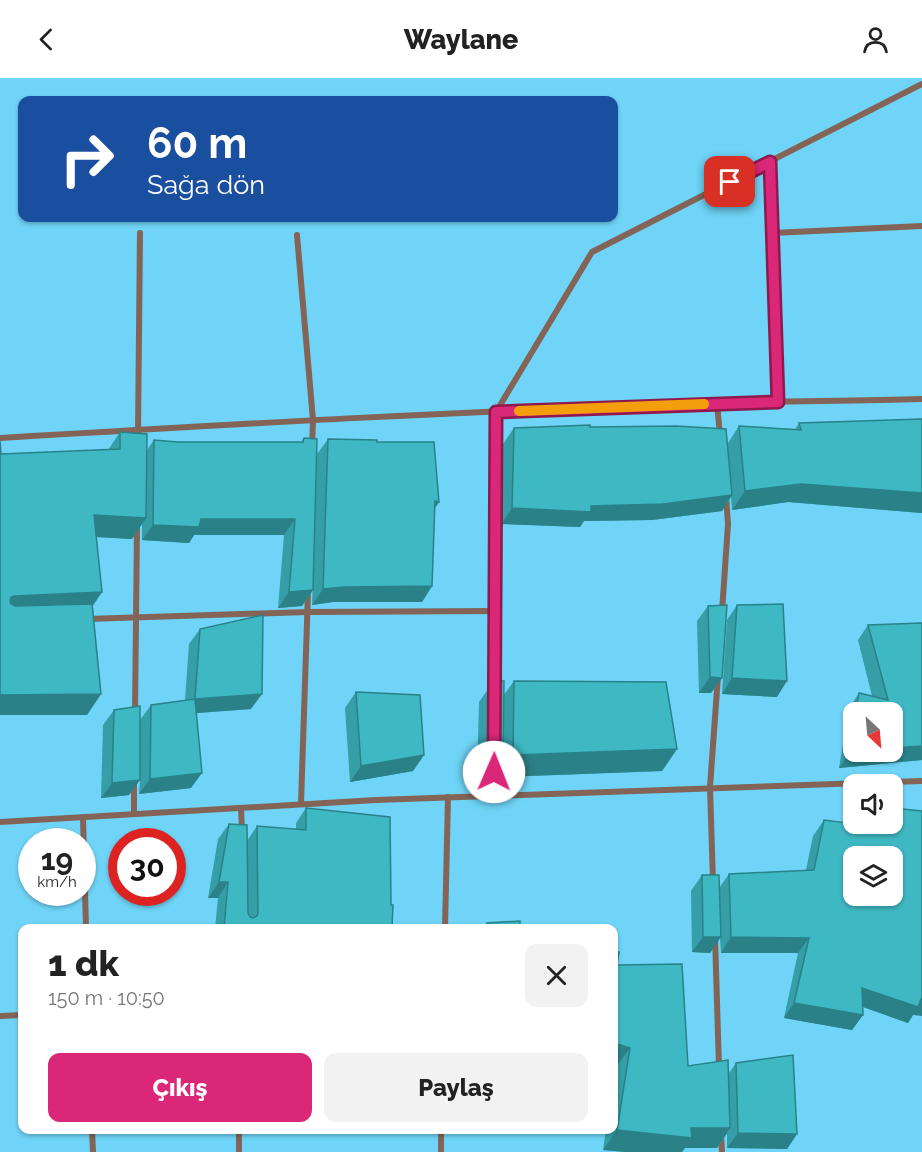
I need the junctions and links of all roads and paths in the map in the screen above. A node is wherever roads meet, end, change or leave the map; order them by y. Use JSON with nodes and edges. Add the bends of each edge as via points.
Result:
{"nodes":[{"id":1,"x":922,"y":84,"type":"edge"},
{"id":2,"x":770,"y":162,"type":"junction"},
{"id":3,"x":922,"y":226,"type":"edge"},
{"id":4,"x":140,"y":233,"type":"dead end"},
{"id":5,"x":772,"y":233,"type":"junction"},
{"id":6,"x":297,"y":235,"type":"dead end"},
{"id":7,"x":922,"y":399,"type":"edge"},
{"id":8,"x":778,"y":402,"type":"junction"},
{"id":9,"x":717,"y":403,"type":"junction"},
{"id":10,"x":496,"y":412,"type":"junction"},
{"id":11,"x":313,"y":420,"type":"junction"},
{"id":12,"x":138,"y":430,"type":"junction"},
{"id":13,"x":0,"y":438,"type":"edge"},
{"id":14,"x":138,"y":442,"type":"edge"},
{"id":15,"x":721,"y":447,"type":"edge"},
{"id":16,"x":312,"y":456,"type":"edge"},
{"id":17,"x":725,"y":491,"type":"edge"},
{"id":18,"x":137,"y":512,"type":"edge"},
{"id":19,"x":308,"y":588,"type":"edge"},
{"id":20,"x":495,"y":611,"type":"junction"},
{"id":21,"x":307,"y":612,"type":"junction"},
{"id":22,"x":722,"y":616,"type":"edge"},
{"id":23,"x":135,"y":617,"type":"junction"},
{"id":24,"x":79,"y":619,"type":"edge"},
{"id":25,"x":718,"y":673,"type":"edge"},
{"id":26,"x":494,"y":692,"type":"edge"},
{"id":27,"x":135,"y":722,"type":"edge"},
{"id":28,"x":494,"y":761,"type":"edge"},
{"id":29,"x":134,"y":779,"type":"edge"},
{"id":30,"x":922,"y":781,"type":"edge"},
{"id":31,"x":710,"y":788,"type":"junction"},
{"id":32,"x":493,"y":795,"type":"junction"},
{"id":33,"x":448,"y":797,"type":"junction"},
{"id":34,"x":301,"y":804,"type":"junction"},
{"id":35,"x":242,"y":808,"type":"junction"},
{"id":36,"x":134,"y":814,"type":"junction"},
{"id":37,"x":84,"y":817,"type":"junction"},
{"id":38,"x":0,"y":822,"type":"edge"},
{"id":39,"x":242,"y":841,"type":"edge"},
{"id":40,"x":714,"y":893,"type":"edge"},
{"id":41,"x":86,"y":924,"type":"edge"},
{"id":42,"x":445,"y":924,"type":"edge"},
{"id":43,"x":715,"y":928,"type":"edge"},
{"id":44,"x":18,"y":1015,"type":"edge"},
{"id":45,"x":0,"y":1016,"type":"edge"},
{"id":46,"x":719,"y":1070,"type":"edge"},
{"id":47,"x":721,"y":1128,"type":"edge"},
{"id":48,"x":92,"y":1134,"type":"edge"},
{"id":49,"x":239,"y":1134,"type":"edge"},
{"id":50,"x":441,"y":1134,"type":"edge"},
{"id":51,"x":93,"y":1152,"type":"edge"},
{"id":52,"x":239,"y":1152,"type":"edge"},
{"id":53,"x":441,"y":1152,"type":"edge"},
{"id":54,"x":722,"y":1152,"type":"edge"}],
"edges":[{"from":1,"to":2,"type":"street"},
{"from":2,"to":5,"type":"street"},
{"from":2,"to":10,"type":"street","via":[[592,252]]},
{"from":3,"to":5,"type":"street"},
{"from":4,"to":12,"type":"street"},
{"from":5,"to":8,"type":"street"},
{"from":6,"to":11,"type":"street"},
{"from":7,"to":8,"type":"street"},
{"from":8,"to":9,"type":"street"},
{"from":9,"to":10,"type":"street"},
{"from":9,"to":15,"type":"street"},
{"from":10,"to":11,"type":"street"},
{"from":10,"to":20,"type":"street"},
{"from":11,"to":12,"type":"street"},
{"from":11,"to":16,"type":"street"},
{"from":12,"to":13,"type":"street"},
{"from":12,"to":14,"type":"street"},
{"from":17,"to":22,"type":"street","via":[[728,524]]},
{"from":18,"to":23,"type":"street"},
{"from":19,"to":21,"type":"street"},
{"from":20,"to":21,"type":"street"},
{"from":20,"to":26,"type":"street"},
{"from":21,"to":23,"type":"street"},
{"from":21,"to":34,"type":"street"},
{"from":23,"to":24,"type":"street"},
{"from":23,"to":27,"type":"street"},
{"from":25,"to":31,"type":"street"},
{"from":28,"to":32,"type":"street"},
{"from":29,"to":36,"type":"street"},
{"from":30,"to":31,"type":"street"},
{"from":31,"to":32,"type":"street"},
{"from":31,"to":40,"type":"street"},
{"from":32,"to":33,"type":"street"},
{"from":33,"to":34,"type":"street"},
{"from":33,"to":42,"type":"street"},
{"from":34,"to":35,"type":"street"},
{"from":35,"to":36,"type":"street"},
{"from":35,"to":39,"type":"street"},
{"from":36,"to":37,"type":"street"},
{"from":37,"to":38,"type":"street"},
{"from":37,"to":41,"type":"street"},
{"from":43,"to":46,"type":"street"},
{"from":44,"to":45,"type":"street"},
{"from":47,"to":54,"type":"street"},
{"from":48,"to":51,"type":"street"},
{"from":49,"to":52,"type":"street"},
{"from":50,"to":53,"type":"street"}]}
